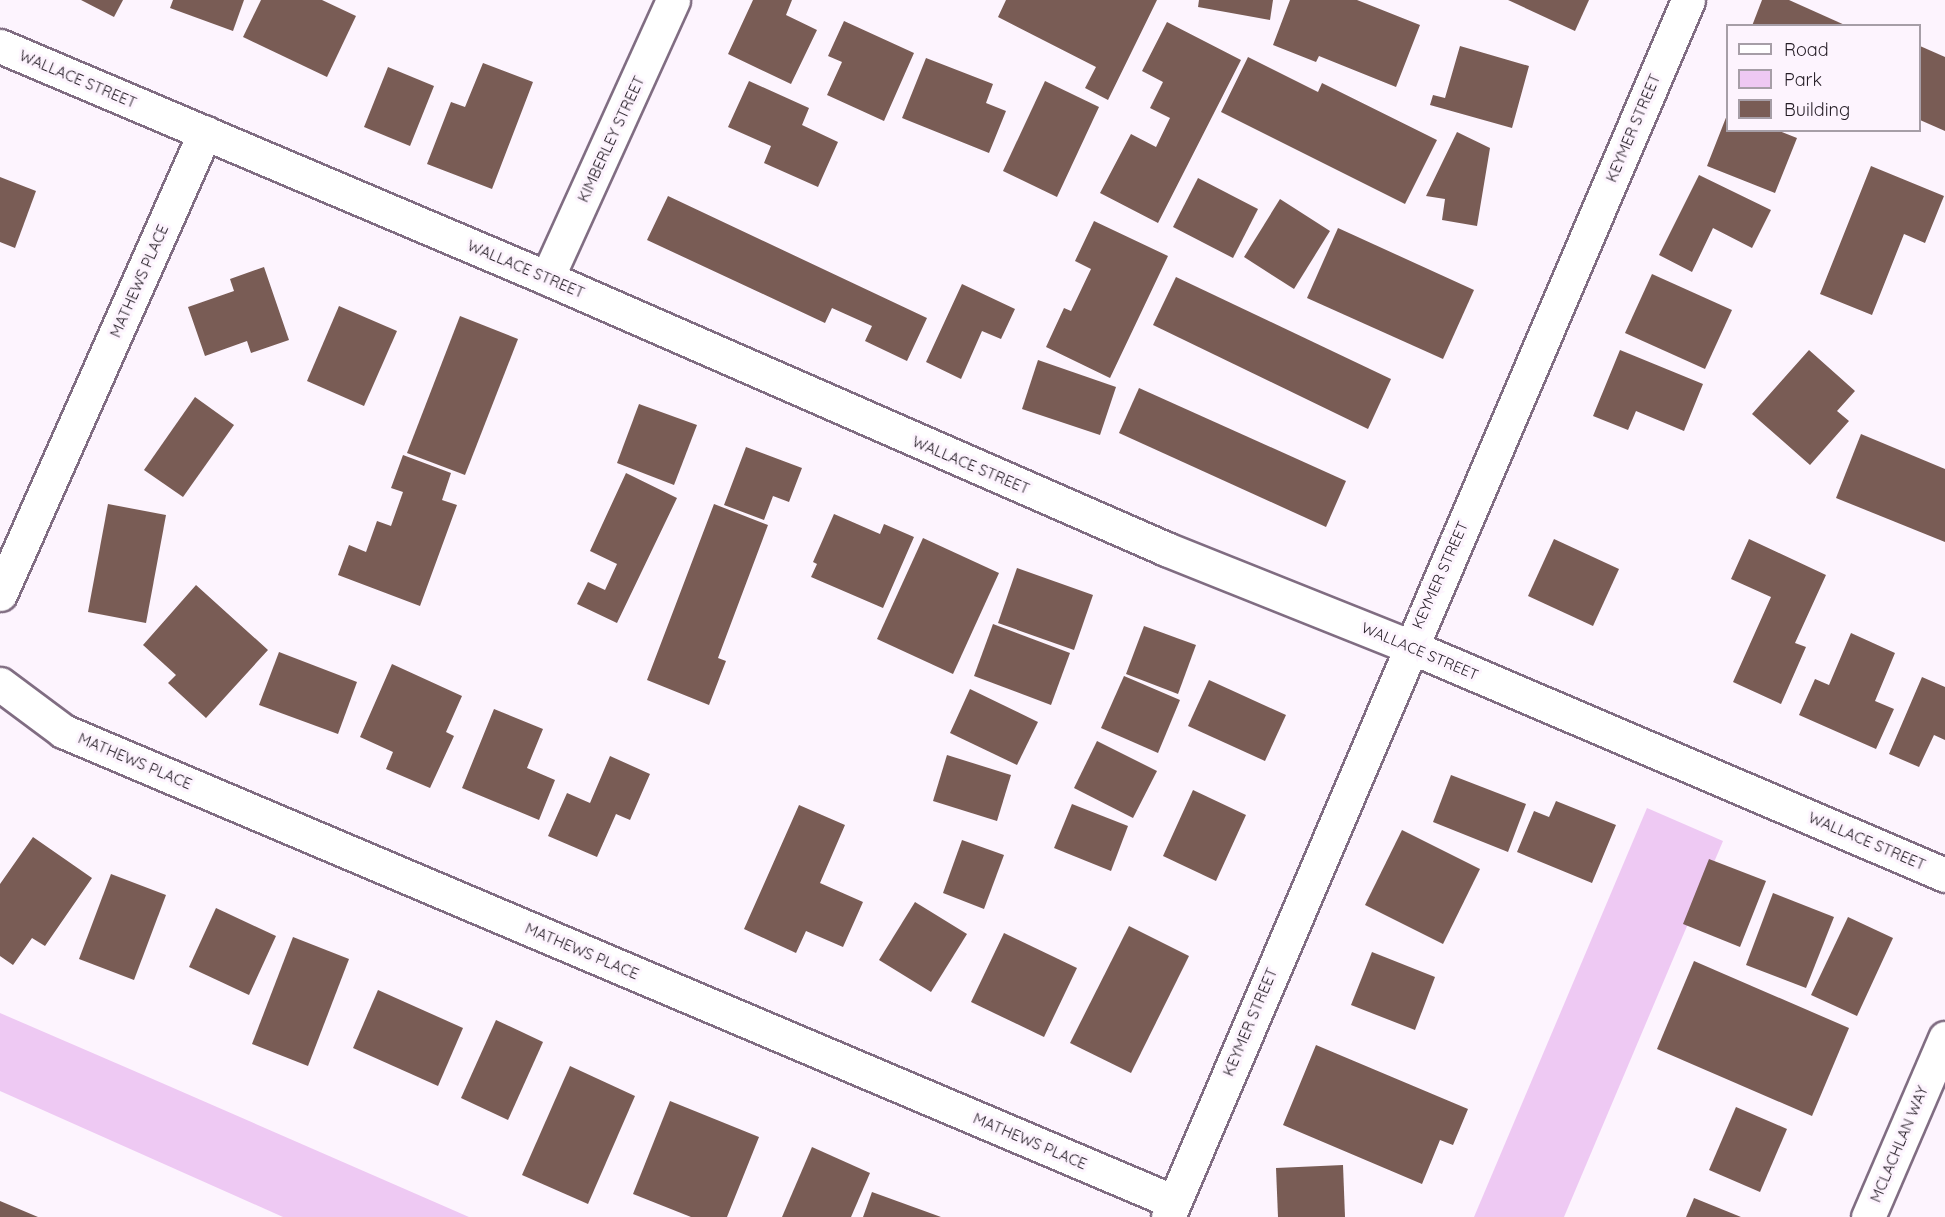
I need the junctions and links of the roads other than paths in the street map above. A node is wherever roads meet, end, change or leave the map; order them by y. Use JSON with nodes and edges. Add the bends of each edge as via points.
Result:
{"nodes":[{"id":1,"x":673,"y":0,"type":"edge"},
{"id":2,"x":1688,"y":0,"type":"edge"},
{"id":3,"x":0,"y":46,"type":"edge"},
{"id":4,"x":205,"y":132,"type":"junction"},
{"id":5,"x":547,"y":278,"type":"junction"},
{"id":6,"x":0,"y":594,"type":"edge"},
{"id":7,"x":1409,"y":646,"type":"junction"},
{"id":8,"x":0,"y":684,"type":"edge"},
{"id":9,"x":1945,"y":875,"type":"edge"},
{"id":10,"x":1945,"y":1038,"type":"edge"},
{"id":11,"x":1171,"y":1210,"type":"edge"},
{"id":12,"x":1868,"y":1217,"type":"edge"}],
"edges":[{"from":1,"to":5,"type":"street","name":"KIMBERLEY STREET"},
{"from":2,"to":7,"type":"street","name":"KEYMER STREET"},
{"from":3,"to":4,"type":"street","name":"WALLACE STREET"},
{"from":4,"to":5,"type":"street","name":"WALLACE STREET"},
{"from":4,"to":6,"type":"street","name":"MATHEWS PLACE"},
{"from":5,"to":7,"type":"street","name":"WALLACE STREET","via":[[1166,549]]},
{"from":7,"to":9,"type":"street","name":"WALLACE STREET"},
{"from":7,"to":11,"type":"street","name":"KEYMER STREET"},
{"from":8,"to":11,"type":"street","name":"MATHEWS PLACE","via":[[63,731]]},
{"from":10,"to":12,"type":"street","name":"MCLACHLAN WAY"}]}
